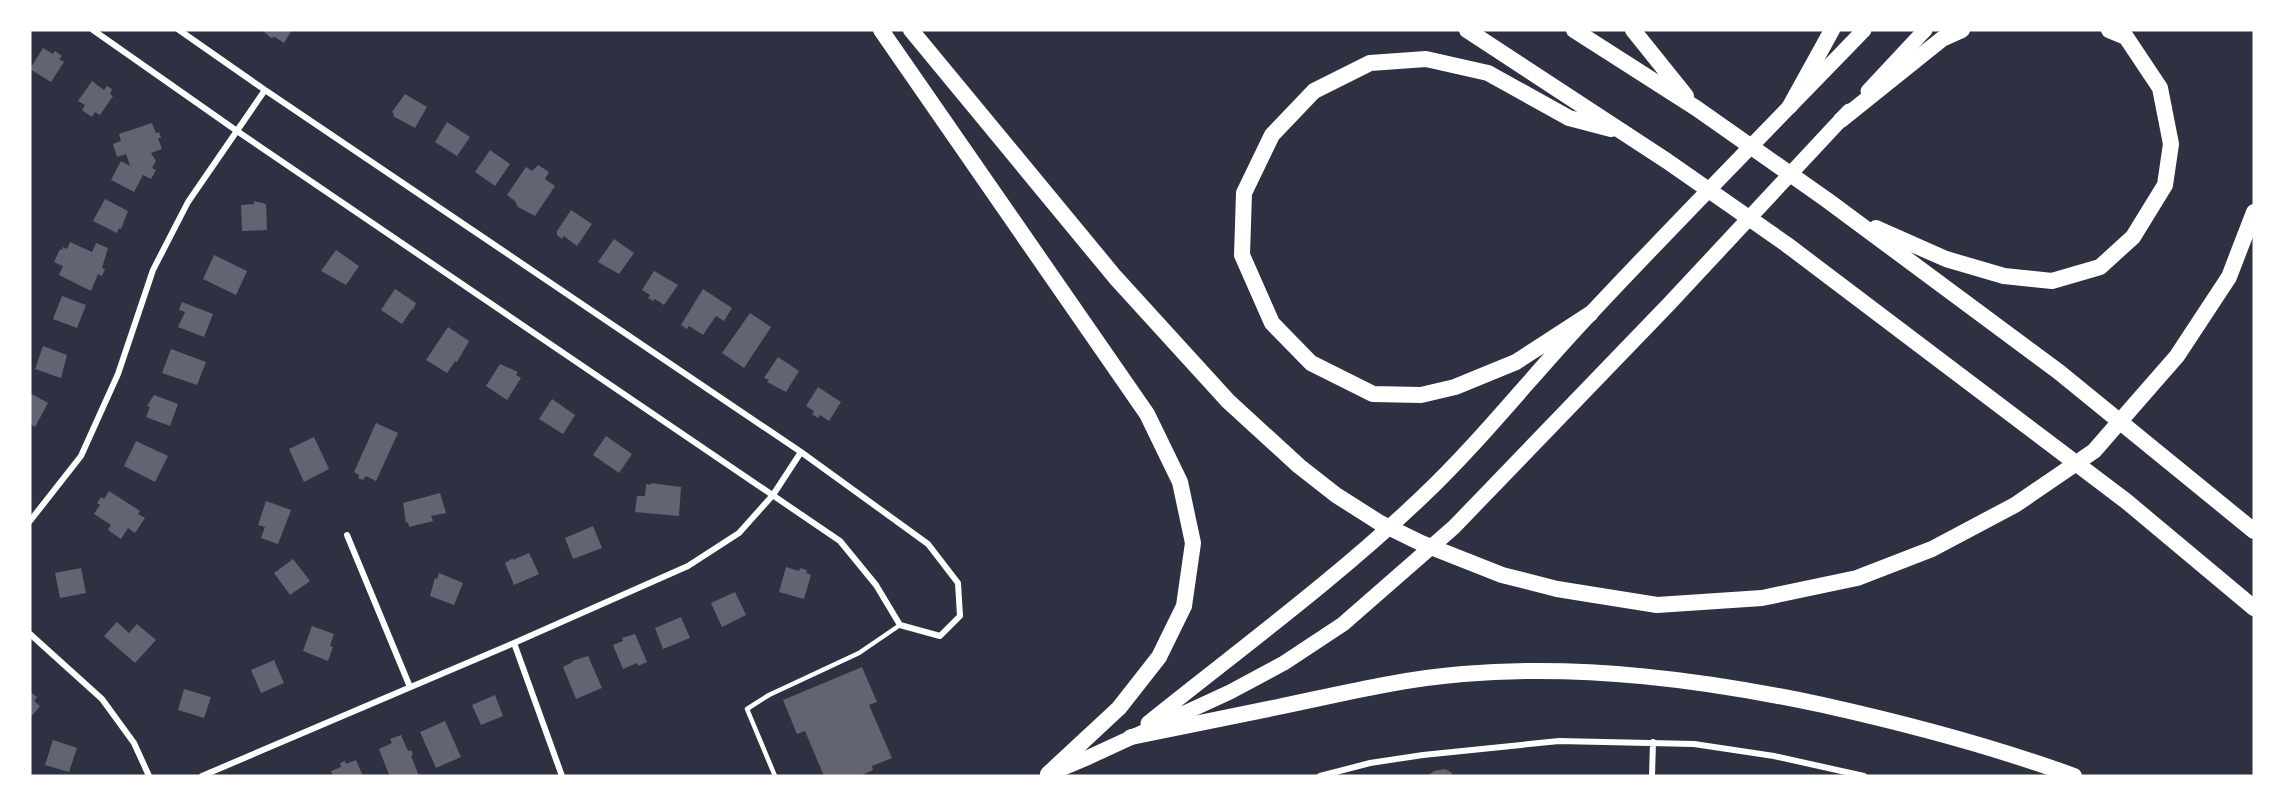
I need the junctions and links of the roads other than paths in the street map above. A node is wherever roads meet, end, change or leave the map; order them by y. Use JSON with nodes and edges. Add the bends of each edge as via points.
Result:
{"nodes":[{"id":1,"x":93,"y":30,"type":"edge"},
{"id":2,"x":179,"y":30,"type":"edge"},
{"id":3,"x":881,"y":30,"type":"edge"},
{"id":4,"x":910,"y":30,"type":"edge"},
{"id":5,"x":1467,"y":30,"type":"edge"},
{"id":6,"x":1574,"y":30,"type":"edge"},
{"id":7,"x":1633,"y":30,"type":"edge"},
{"id":8,"x":1832,"y":30,"type":"edge"},
{"id":9,"x":1863,"y":30,"type":"edge"},
{"id":10,"x":1925,"y":30,"type":"edge"},
{"id":11,"x":1962,"y":30,"type":"edge"},
{"id":12,"x":2109,"y":30,"type":"edge"},
{"id":13,"x":265,"y":90,"type":"junction"},
{"id":14,"x":1790,"y":106,"type":"junction"},
{"id":15,"x":1702,"y":113,"type":"junction"},
{"id":16,"x":1841,"y":120,"type":"junction"},
{"id":17,"x":237,"y":131,"type":"junction"},
{"id":18,"x":1625,"y":133,"type":"junction"},
{"id":19,"x":2254,"y":212,"type":"edge"},
{"id":20,"x":1846,"y":214,"type":"junction"},
{"id":21,"x":1590,"y":314,"type":"junction"},
{"id":22,"x":801,"y":452,"type":"junction"},
{"id":23,"x":773,"y":495,"type":"junction"},
{"id":24,"x":30,"y":521,"type":"edge"},
{"id":25,"x":2254,"y":531,"type":"edge"},
{"id":26,"x":347,"y":535,"type":"dead end"},
{"id":27,"x":2254,"y":608,"type":"edge"},
{"id":28,"x":900,"y":625,"type":"junction"},
{"id":29,"x":30,"y":633,"type":"edge"},
{"id":30,"x":514,"y":643,"type":"junction"},
{"id":31,"x":410,"y":687,"type":"junction"},
{"id":32,"x":1131,"y":736,"type":"junction"},
{"id":33,"x":1653,"y":742,"type":"junction"},
{"id":34,"x":1046,"y":775,"type":"edge"},
{"id":35,"x":149,"y":776,"type":"edge"},
{"id":36,"x":202,"y":776,"type":"edge"},
{"id":37,"x":562,"y":776,"type":"edge"},
{"id":38,"x":775,"y":776,"type":"edge"},
{"id":39,"x":1320,"y":776,"type":"edge"},
{"id":40,"x":1652,"y":776,"type":"edge"},
{"id":41,"x":1864,"y":776,"type":"edge"},
{"id":42,"x":2074,"y":776,"type":"edge"}],
"edges":[{"from":1,"to":17,"type":"street"},
{"from":2,"to":13,"type":"street"},
{"from":3,"to":34,"type":"highway","via":[[1147,414],[1180,482],[1193,543],[1184,606],[1158,657],[1119,708]]},
{"from":4,"to":19,"type":"highway","via":[[1115,277],[1228,401],[1336,495],[1420,543],[1502,575],[1557,589],[1657,605],[1762,598],[1857,578],[1932,549],[2015,505],[2094,451],[2177,356],[2229,277]]},
{"from":5,"to":18,"type":"highway"},
{"from":6,"to":15,"type":"highway"},
{"from":7,"to":15,"type":"highway"},
{"from":8,"to":14,"type":"highway"},
{"from":9,"to":14,"type":"main road"},
{"from":10,"to":16,"type":"main road"},
{"from":11,"to":16,"type":"highway","via":[[1942,39]]},
{"from":12,"to":20,"type":"highway","via":[[2126,37],[2160,88],[2170,144],[2165,185],[2133,237],[2100,267],[2052,281],[2004,276],[1946,260]]},
{"from":13,"to":17,"type":"street"},
{"from":13,"to":22,"type":"street"},
{"from":14,"to":21,"type":"main road"},
{"from":15,"to":20,"type":"highway"},
{"from":16,"to":32,"type":"main road","via":[[1454,527],[1343,624],[1248,683]]},
{"from":17,"to":23,"type":"street"},
{"from":17,"to":24,"type":"street","via":[[188,202],[153,270],[118,374],[81,456]]},
{"from":18,"to":21,"type":"highway","via":[[1569,118],[1488,73],[1426,59],[1370,63],[1314,91],[1272,135],[1244,193],[1242,255],[1272,323],[1311,363],[1373,394],[1421,395],[1455,387],[1516,362]]},
{"from":18,"to":27,"type":"highway","via":[[1786,244],[2020,420],[2126,501]]},
{"from":20,"to":25,"type":"highway","via":[[2059,372]]},
{"from":21,"to":32,"type":"main road","via":[[1422,497],[1312,594]]},
{"from":22,"to":23,"type":"street"},
{"from":22,"to":28,"type":"street","via":[[928,544],[958,583],[960,616],[940,636]]},
{"from":23,"to":28,"type":"street","via":[[840,541],[876,585]]},
{"from":23,"to":30,"type":"street","via":[[740,533],[688,566]]},
{"from":26,"to":31,"type":"street"},
{"from":28,"to":38,"type":"lane","via":[[859,653],[769,695],[747,710]]},
{"from":29,"to":35,"type":"street","via":[[102,699],[134,744]]},
{"from":30,"to":31,"type":"street"},
{"from":30,"to":37,"type":"street"},
{"from":31,"to":36,"type":"street"},
{"from":32,"to":34,"type":"main road"},
{"from":32,"to":42,"type":"highway","via":[[1410,680],[1577,671],[1652,676],[1792,699],[1950,736]]},
{"from":33,"to":39,"type":"street","via":[[1547,742],[1423,755]]},
{"from":33,"to":40,"type":"street"},
{"from":33,"to":41,"type":"street","via":[[1774,756]]}]}
